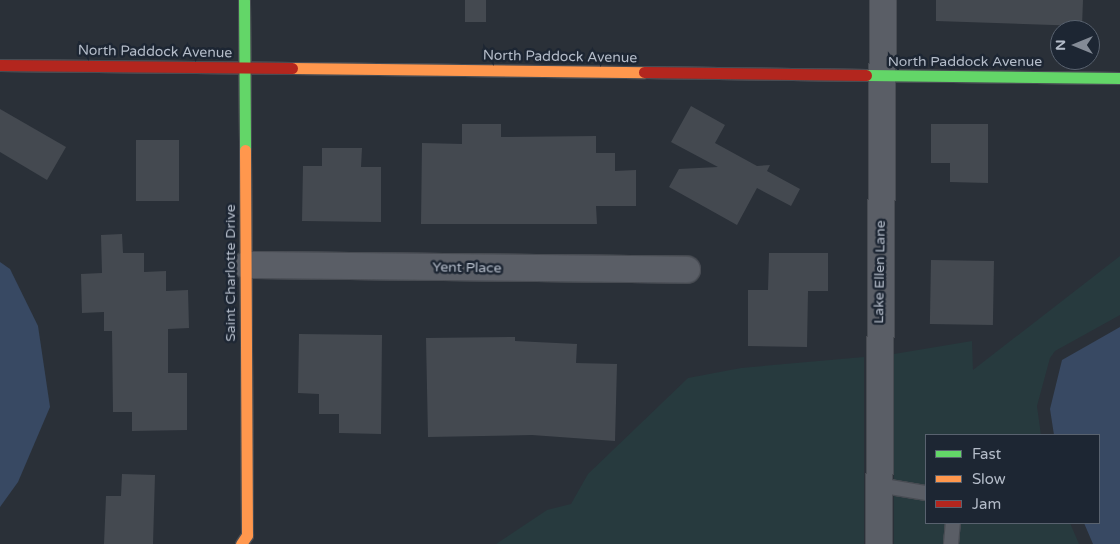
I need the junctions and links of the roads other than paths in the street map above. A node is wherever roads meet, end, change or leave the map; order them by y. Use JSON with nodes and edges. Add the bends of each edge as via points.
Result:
{"nodes":[{"id":1,"x":244,"y":0,"type":"edge"},
{"id":2,"x":883,"y":0,"type":"edge"},
{"id":3,"x":0,"y":65,"type":"edge"},
{"id":4,"x":246,"y":68,"type":"junction"},
{"id":5,"x":882,"y":76,"type":"junction"},
{"id":6,"x":1120,"y":78,"type":"edge"},
{"id":7,"x":246,"y":265,"type":"junction"},
{"id":8,"x":687,"y":270,"type":"dead end"},
{"id":9,"x":878,"y":486,"type":"junction"},
{"id":10,"x":925,"y":493,"type":"edge"},
{"id":11,"x":953,"y":524,"type":"edge"},
{"id":12,"x":953,"y":543,"type":"edge"},
{"id":13,"x":240,"y":544,"type":"edge"},
{"id":14,"x":878,"y":544,"type":"edge"}],
"edges":[{"from":1,"to":4,"type":"street","name":"Saint Charlotte Drive"},
{"from":2,"to":5,"type":"street","name":"Lake Ellen Lane"},
{"from":3,"to":4,"type":"street","name":"North Paddock Avenue"},
{"from":4,"to":5,"type":"street","name":"North Paddock Avenue"},
{"from":4,"to":7,"type":"street","name":"Saint Charlotte Drive"},
{"from":5,"to":6,"type":"street","name":"North Paddock Avenue"},
{"from":5,"to":9,"type":"street","name":"Lake Ellen Lane"},
{"from":7,"to":8,"type":"street","name":"Yent Place"},
{"from":7,"to":13,"type":"street","name":"Saint Charlotte Drive","via":[[247,535]]},
{"from":9,"to":10,"type":"lane"},
{"from":9,"to":14,"type":"street","name":"Lake Ellen Lane"},
{"from":11,"to":12,"type":"lane"}]}
